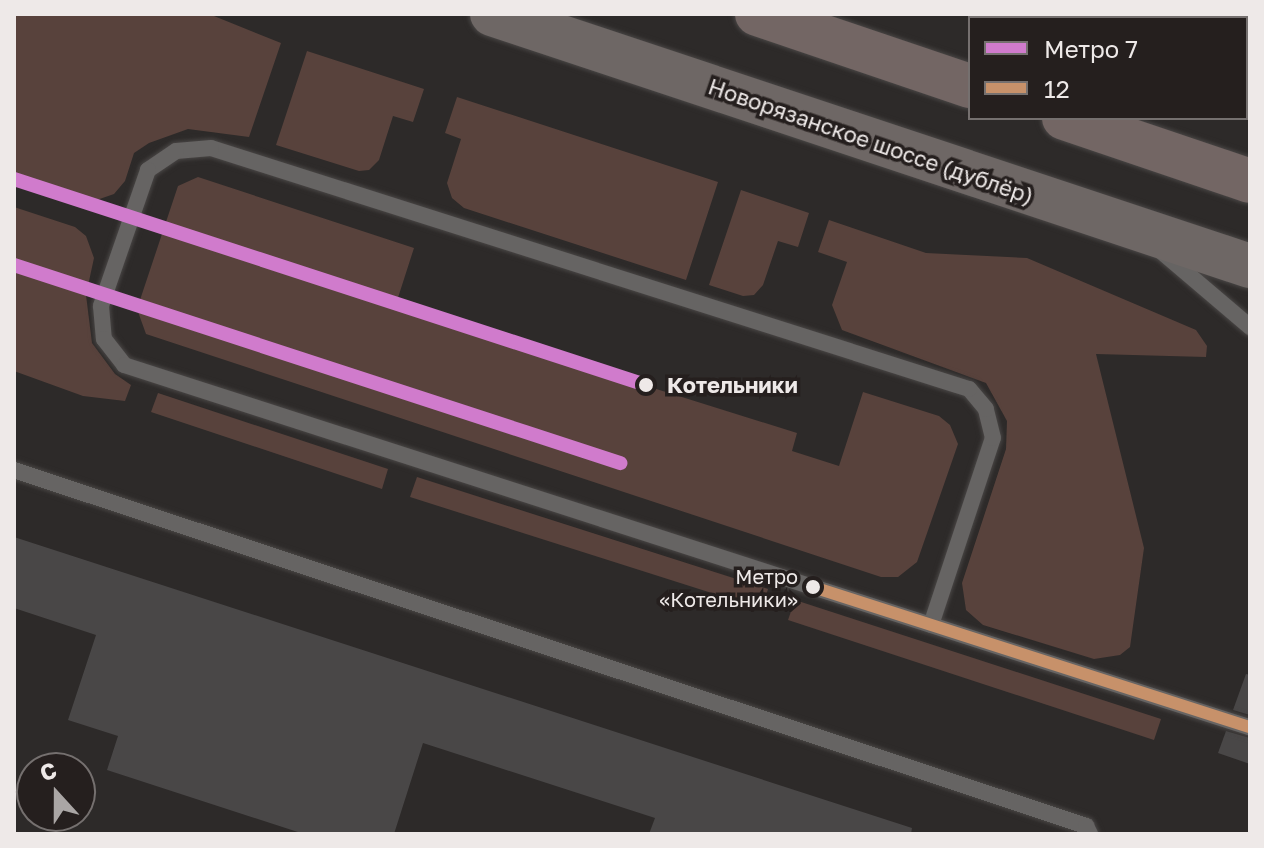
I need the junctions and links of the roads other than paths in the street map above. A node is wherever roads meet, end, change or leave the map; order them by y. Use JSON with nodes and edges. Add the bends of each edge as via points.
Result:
{"nodes":[{"id":1,"x":492,"y":14,"type":"edge"},
{"id":2,"x":757,"y":14,"type":"edge"},
{"id":3,"x":968,"y":85,"type":"edge"},
{"id":4,"x":1070,"y":120,"type":"edge"},
{"id":5,"x":1250,"y":181,"type":"edge"},
{"id":6,"x":1144,"y":234,"type":"junction"},
{"id":7,"x":1250,"y":266,"type":"edge"},
{"id":8,"x":1250,"y":327,"type":"edge"},
{"id":9,"x":14,"y":470,"type":"edge"},
{"id":10,"x":931,"y":625,"type":"junction"},
{"id":11,"x":1250,"y":727,"type":"edge"},
{"id":12,"x":1090,"y":834,"type":"edge"}],
"edges":[{"from":1,"to":6,"type":"main road","name":"Новорязанское шоссе (дублёр)"},
{"from":2,"to":3,"type":"highway"},
{"from":4,"to":5,"type":"highway"},
{"from":6,"to":7,"type":"main road","name":"Новорязанское шоссе (дублёр)"},
{"from":6,"to":8,"type":"lane"},
{"from":9,"to":12,"type":"lane","via":[[1086,826]]},
{"from":10,"to":10,"type":"lane","via":[[124,365],[104,339],[101,306],[148,170],[176,151],[211,148],[969,389],[986,409],[993,438]]},
{"from":10,"to":11,"type":"lane"}]}
